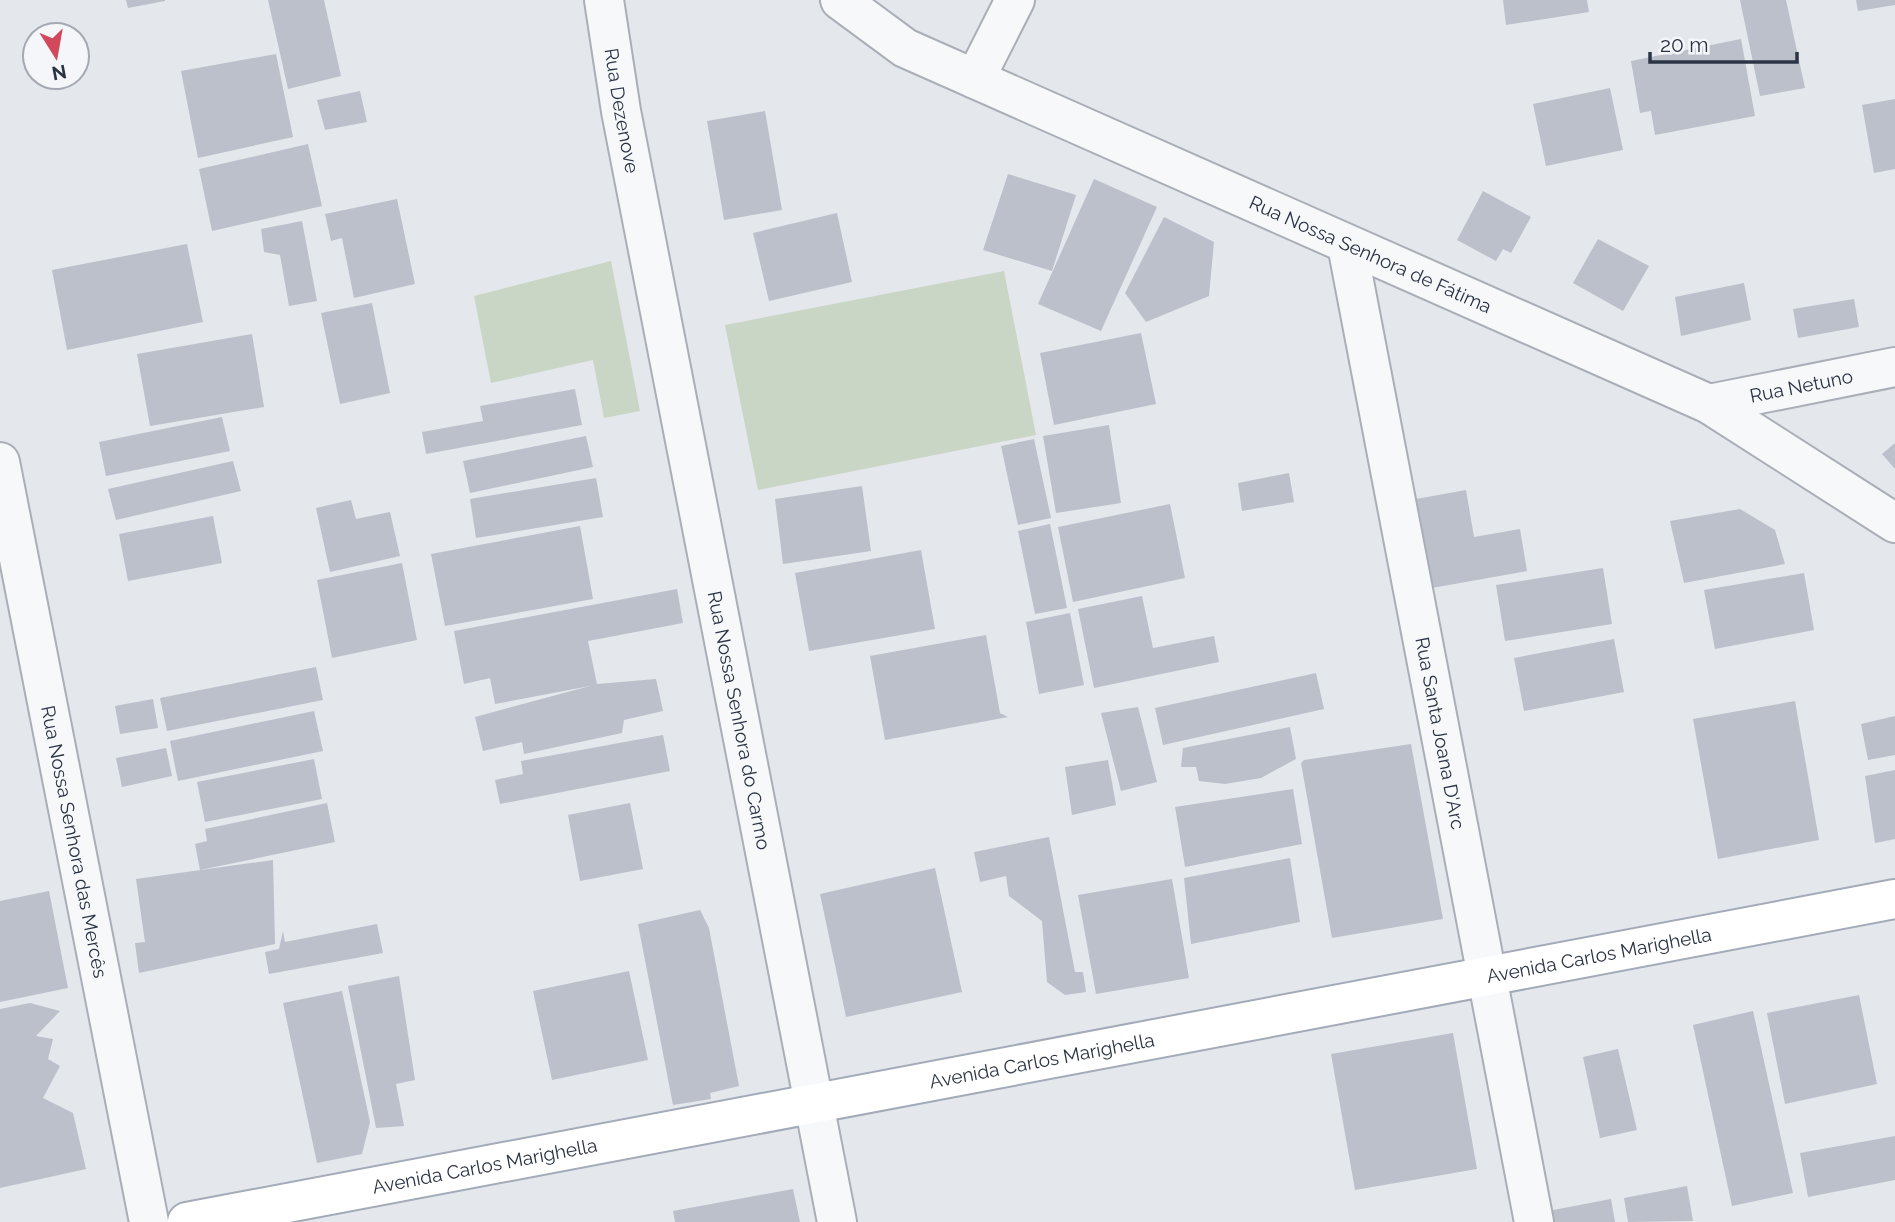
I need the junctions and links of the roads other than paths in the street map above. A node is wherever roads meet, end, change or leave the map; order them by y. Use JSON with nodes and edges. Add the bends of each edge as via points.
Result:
{"nodes":[{"id":1,"x":604,"y":0,"type":"edge"},
{"id":2,"x":840,"y":0,"type":"edge"},
{"id":3,"x":1015,"y":0,"type":"edge"},
{"id":4,"x":975,"y":79,"type":"junction"},
{"id":5,"x":643,"y":219,"type":"joint"},
{"id":6,"x":1347,"y":245,"type":"junction"},
{"id":7,"x":1895,"y":367,"type":"edge"},
{"id":8,"x":1709,"y":404,"type":"junction"},
{"id":9,"x":0,"y":461,"type":"edge"},
{"id":10,"x":1895,"y":523,"type":"edge"},
{"id":11,"x":1895,"y":899,"type":"edge"},
{"id":12,"x":1487,"y":976,"type":"junction"},
{"id":13,"x":815,"y":1105,"type":"junction"},
{"id":14,"x":149,"y":1222,"type":"edge"},
{"id":15,"x":187,"y":1222,"type":"edge"},
{"id":16,"x":837,"y":1222,"type":"edge"},
{"id":17,"x":1534,"y":1222,"type":"edge"}],
"edges":[{"from":1,"to":5,"type":"street","name":"Rua Dezenove"},
{"from":2,"to":4,"type":"street","name":"Rua Nossa Senhora de Fátima","via":[[905,48]]},
{"from":3,"to":4,"type":"street"},
{"from":4,"to":6,"type":"street","name":"Rua Nossa Senhora de Fátima"},
{"from":5,"to":13,"type":"street","name":"Rua Nossa Senhora do Carmo"},
{"from":6,"to":8,"type":"street","name":"Rua Nossa Senhora de Fátima"},
{"from":6,"to":12,"type":"street","name":"Rua Santa Joana D'Arc"},
{"from":7,"to":8,"type":"street","name":"Rua Netuno"},
{"from":8,"to":10,"type":"street","name":"Rua Nossa Senhora de Fátima"},
{"from":9,"to":14,"type":"street","name":"Rua Nossa Senhora das Mercês"},
{"from":11,"to":12,"type":"main road","name":"Avenida Carlos Marighella"},
{"from":12,"to":13,"type":"main road","name":"Avenida Carlos Marighella"},
{"from":12,"to":17,"type":"street","name":"Rua Santa Joana D'Arc"},
{"from":13,"to":15,"type":"main road","name":"Avenida Carlos Marighella"},
{"from":13,"to":16,"type":"street","name":"Rua Nossa Senhora do Carmo"}]}
